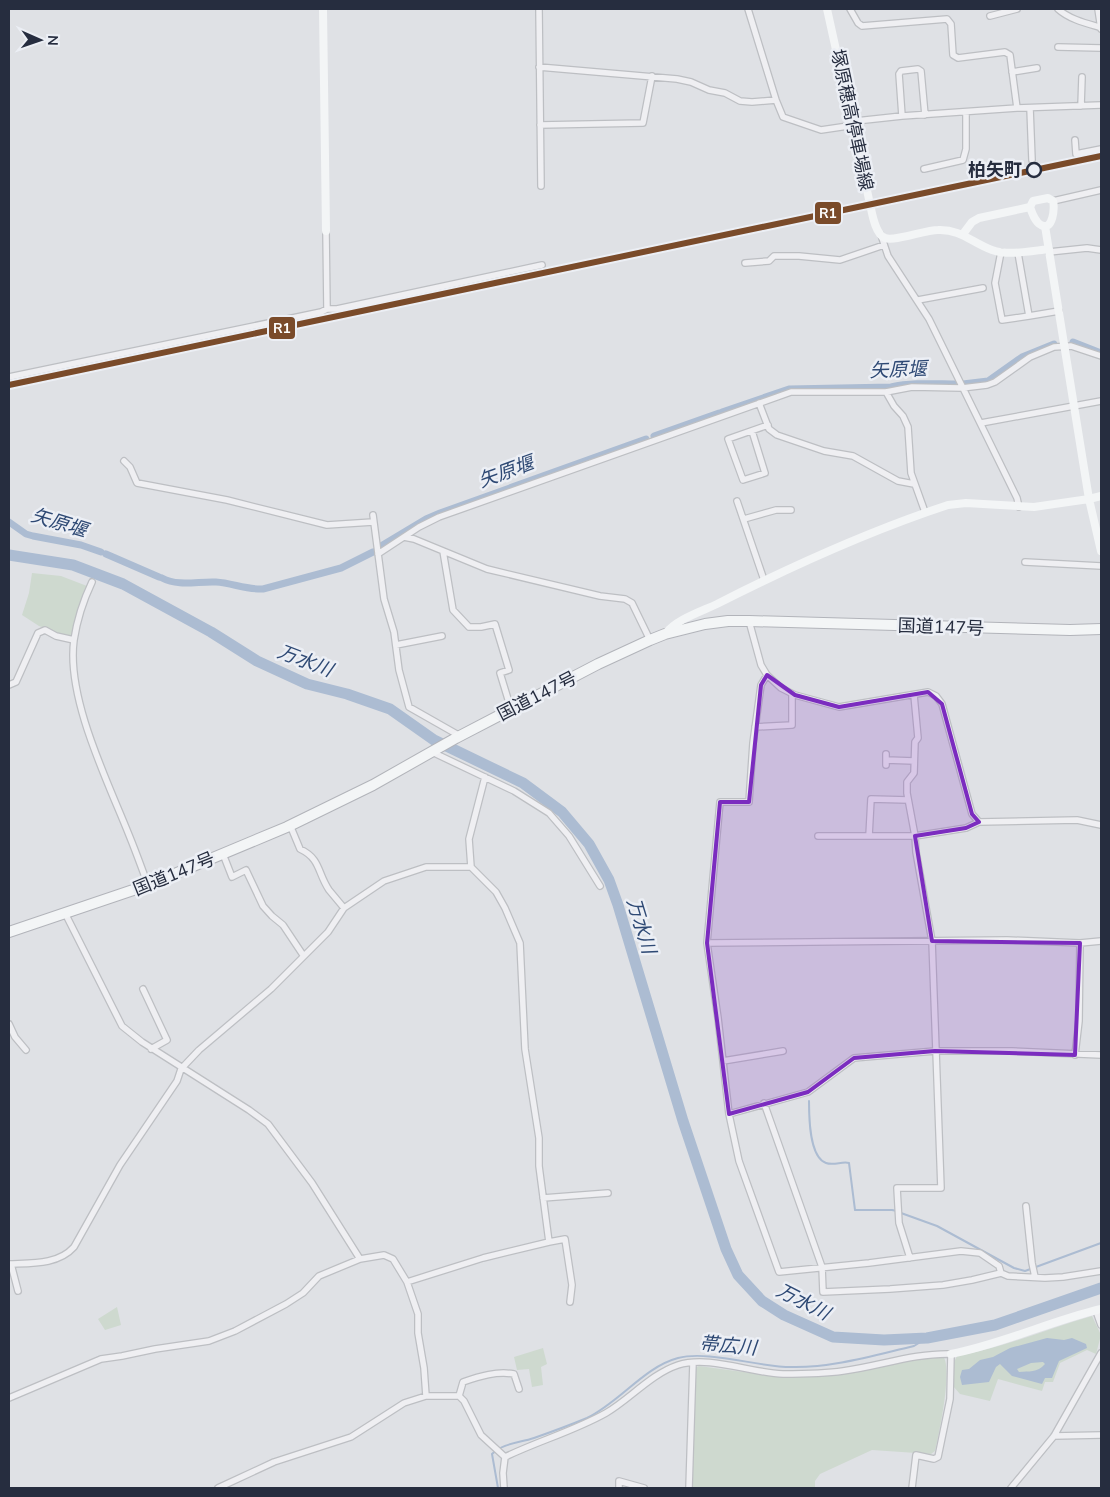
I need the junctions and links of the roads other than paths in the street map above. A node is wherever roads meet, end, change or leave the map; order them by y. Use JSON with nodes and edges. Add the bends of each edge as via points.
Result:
{"nodes":[{"id":1,"x":323,"y":9,"type":"edge"},
{"id":2,"x":539,"y":9,"type":"edge"},
{"id":3,"x":748,"y":9,"type":"edge"},
{"id":4,"x":827,"y":9,"type":"edge"},
{"id":5,"x":850,"y":9,"type":"edge"},
{"id":6,"x":1017,"y":9,"type":"edge"},
{"id":7,"x":1058,"y":9,"type":"edge"},
{"id":8,"x":1098,"y":9,"type":"edge"},
{"id":9,"x":990,"y":16,"type":"dead end"},
{"id":10,"x":1100,"y":29,"type":"edge"},
{"id":11,"x":1058,"y":47,"type":"dead end"},
{"id":12,"x":1101,"y":48,"type":"edge"},
{"id":13,"x":539,"y":67,"type":"junction"},
{"id":14,"x":1038,"y":68,"type":"dead end"},
{"id":15,"x":1012,"y":72,"type":"junction"},
{"id":16,"x":652,"y":76,"type":"junction"},
{"id":17,"x":1082,"y":77,"type":"dead end"},
{"id":18,"x":776,"y":100,"type":"junction"},
{"id":19,"x":1101,"y":105,"type":"edge"},
{"id":20,"x":1081,"y":106,"type":"junction"},
{"id":21,"x":1017,"y":108,"type":"junction"},
{"id":22,"x":1030,"y":108,"type":"junction"},
{"id":23,"x":966,"y":112,"type":"junction"},
{"id":24,"x":925,"y":115,"type":"junction"},
{"id":25,"x":902,"y":116,"type":"junction"},
{"id":26,"x":853,"y":124,"type":"junction"},
{"id":27,"x":540,"y":125,"type":"junction"},
{"id":28,"x":1075,"y":140,"type":"dead end"},
{"id":29,"x":1101,"y":149,"type":"edge"},
{"id":30,"x":1032,"y":160,"type":"dead end"},
{"id":31,"x":924,"y":169,"type":"dead end"},
{"id":32,"x":541,"y":186,"type":"dead end"},
{"id":33,"x":1101,"y":190,"type":"edge"},
{"id":34,"x":1053,"y":200,"type":"junction"},
{"id":35,"x":1030,"y":207,"type":"junction"},
{"id":36,"x":1045,"y":226,"type":"junction"},
{"id":37,"x":326,"y":231,"type":"joint"},
{"id":38,"x":964,"y":234,"type":"junction"},
{"id":39,"x":881,"y":235,"type":"junction"},
{"id":40,"x":884,"y":245,"type":"junction"},
{"id":41,"x":1049,"y":250,"type":"junction"},
{"id":42,"x":1101,"y":250,"type":"edge"},
{"id":43,"x":1001,"y":252,"type":"junction"},
{"id":44,"x":1018,"y":253,"type":"junction"},
{"id":45,"x":745,"y":263,"type":"dead end"},
{"id":46,"x":542,"y":265,"type":"dead end"},
{"id":47,"x":983,"y":288,"type":"dead end"},
{"id":48,"x":918,"y":300,"type":"junction"},
{"id":49,"x":327,"y":309,"type":"junction"},
{"id":50,"x":1059,"y":310,"type":"junction"},
{"id":51,"x":1029,"y":316,"type":"junction"},
{"id":52,"x":1064,"y":346,"type":"junction"},
{"id":53,"x":1101,"y":356,"type":"edge"},
{"id":54,"x":9,"y":377,"type":"edge"},
{"id":55,"x":962,"y":388,"type":"junction"},
{"id":56,"x":886,"y":392,"type":"junction"},
{"id":57,"x":1101,"y":400,"type":"edge"},
{"id":58,"x":759,"y":403,"type":"junction"},
{"id":59,"x":1074,"y":406,"type":"junction"},
{"id":60,"x":982,"y":423,"type":"junction"},
{"id":61,"x":768,"y":425,"type":"junction"},
{"id":62,"x":752,"y":431,"type":"junction"},
{"id":63,"x":124,"y":461,"type":"dead end"},
{"id":64,"x":914,"y":484,"type":"junction"},
{"id":65,"x":1101,"y":496,"type":"edge"},
{"id":66,"x":1089,"y":499,"type":"junction"},
{"id":67,"x":737,"y":501,"type":"dead end"},
{"id":68,"x":1019,"y":507,"type":"junction"},
{"id":69,"x":791,"y":510,"type":"dead end"},
{"id":70,"x":925,"y":512,"type":"junction"},
{"id":71,"x":744,"y":519,"type":"junction"},
{"id":72,"x":404,"y":537,"type":"junction"},
{"id":73,"x":443,"y":551,"type":"junction"},
{"id":74,"x":1101,"y":551,"type":"edge"},
{"id":75,"x":378,"y":554,"type":"junction"},
{"id":76,"x":1025,"y":562,"type":"dead end"},
{"id":77,"x":1101,"y":566,"type":"edge"},
{"id":78,"x":764,"y":580,"type":"junction"},
{"id":79,"x":92,"y":582,"type":"dead end"},
{"id":80,"x":713,"y":606,"type":"junction"},
{"id":81,"x":749,"y":621,"type":"junction"},
{"id":82,"x":705,"y":624,"type":"junction"},
{"id":83,"x":1101,"y":628,"type":"edge"},
{"id":84,"x":665,"y":634,"type":"junction"},
{"id":85,"x":442,"y":636,"type":"dead end"},
{"id":86,"x":74,"y":640,"type":"junction"},
{"id":87,"x":650,"y":640,"type":"junction"},
{"id":88,"x":396,"y":645,"type":"junction"},
{"id":89,"x":768,"y":675,"type":"junction"},
{"id":90,"x":9,"y":685,"type":"edge"},
{"id":91,"x":792,"y":694,"type":"junction"},
{"id":92,"x":914,"y":695,"type":"junction"},
{"id":93,"x":511,"y":709,"type":"junction"},
{"id":94,"x":755,"y":727,"type":"junction"},
{"id":95,"x":458,"y":737,"type":"junction"},
{"id":96,"x":434,"y":751,"type":"junction"},
{"id":97,"x":886,"y":760,"type":"dead end"},
{"id":98,"x":914,"y":761,"type":"junction"},
{"id":99,"x":484,"y":777,"type":"junction"},
{"id":100,"x":908,"y":800,"type":"junction"},
{"id":101,"x":979,"y":822,"type":"junction"},
{"id":102,"x":290,"y":825,"type":"junction"},
{"id":103,"x":1101,"y":825,"type":"edge"},
{"id":104,"x":818,"y":836,"type":"dead end"},
{"id":105,"x":870,"y":836,"type":"junction"},
{"id":106,"x":915,"y":836,"type":"junction"},
{"id":107,"x":223,"y":854,"type":"junction"},
{"id":108,"x":471,"y":866,"type":"junction"},
{"id":109,"x":148,"y":885,"type":"junction"},
{"id":110,"x":600,"y":886,"type":"dead end"},
{"id":111,"x":344,"y":908,"type":"junction"},
{"id":112,"x":65,"y":914,"type":"junction"},
{"id":113,"x":9,"y":932,"type":"edge"},
{"id":114,"x":932,"y":941,"type":"junction"},
{"id":115,"x":1101,"y":941,"type":"edge"},
{"id":116,"x":707,"y":943,"type":"junction"},
{"id":117,"x":1080,"y":943,"type":"junction"},
{"id":118,"x":303,"y":955,"type":"junction"},
{"id":119,"x":143,"y":989,"type":"dead end"},
{"id":120,"x":9,"y":1024,"type":"edge"},
{"id":121,"x":151,"y":1049,"type":"junction"},
{"id":122,"x":26,"y":1050,"type":"dead end"},
{"id":123,"x":783,"y":1051,"type":"dead end"},
{"id":124,"x":935,"y":1051,"type":"junction"},
{"id":125,"x":1075,"y":1055,"type":"junction"},
{"id":126,"x":1101,"y":1055,"type":"edge"},
{"id":127,"x":723,"y":1061,"type":"junction"},
{"id":128,"x":182,"y":1069,"type":"junction"},
{"id":129,"x":764,"y":1103,"type":"junction"},
{"id":130,"x":728,"y":1114,"type":"junction"},
{"id":131,"x":608,"y":1193,"type":"dead end"},
{"id":132,"x":544,"y":1198,"type":"junction"},
{"id":133,"x":1026,"y":1206,"type":"dead end"},
{"id":134,"x":549,"y":1242,"type":"junction"},
{"id":135,"x":910,"y":1258,"type":"junction"},
{"id":136,"x":360,"y":1259,"type":"junction"},
{"id":137,"x":10,"y":1264,"type":"edge"},
{"id":138,"x":822,"y":1267,"type":"junction"},
{"id":139,"x":1101,"y":1271,"type":"edge"},
{"id":140,"x":1001,"y":1273,"type":"junction"},
{"id":141,"x":1035,"y":1275,"type":"junction"},
{"id":142,"x":407,"y":1282,"type":"junction"},
{"id":143,"x":18,"y":1291,"type":"dead end"},
{"id":144,"x":570,"y":1302,"type":"dead end"},
{"id":145,"x":1098,"y":1310,"type":"edge"},
{"id":146,"x":1101,"y":1325,"type":"edge"},
{"id":147,"x":1101,"y":1352,"type":"edge"},
{"id":148,"x":951,"y":1354,"type":"junction"},
{"id":149,"x":693,"y":1362,"type":"junction"},
{"id":150,"x":519,"y":1389,"type":"dead end"},
{"id":151,"x":426,"y":1396,"type":"junction"},
{"id":152,"x":459,"y":1396,"type":"junction"},
{"id":153,"x":9,"y":1398,"type":"edge"},
{"id":154,"x":1101,"y":1435,"type":"edge"},
{"id":155,"x":1054,"y":1436,"type":"junction"},
{"id":156,"x":505,"y":1457,"type":"junction"},
{"id":157,"x":218,"y":1488,"type":"edge"},
{"id":158,"x":504,"y":1488,"type":"edge"},
{"id":159,"x":619,"y":1488,"type":"edge"},
{"id":160,"x":644,"y":1488,"type":"edge"},
{"id":161,"x":689,"y":1488,"type":"edge"},
{"id":162,"x":912,"y":1488,"type":"edge"},
{"id":163,"x":1012,"y":1488,"type":"edge"}],
"edges":[{"from":1,"to":37,"type":"street"},
{"from":2,"to":13,"type":"street"},
{"from":3,"to":18,"type":"street"},
{"from":4,"to":26,"type":"street","name":"塚原穂高停車場線"},
{"from":5,"to":15,"type":"street","via":[[862,26],[947,19],[951,24],[954,55],[958,58],[1005,52],[1010,55]]},
{"from":6,"to":9,"type":"street"},
{"from":7,"to":10,"type":"street"},
{"from":8,"to":10,"type":"street"},
{"from":11,"to":12,"type":"street"},
{"from":13,"to":16,"type":"street"},
{"from":13,"to":27,"type":"street"},
{"from":14,"to":15,"type":"street"},
{"from":15,"to":21,"type":"street"},
{"from":16,"to":18,"type":"street","via":[[691,82],[740,101]]},
{"from":16,"to":27,"type":"street","via":[[644,123]]},
{"from":17,"to":20,"type":"street"},
{"from":18,"to":26,"type":"street","via":[[783,117],[821,130]]},
{"from":19,"to":20,"type":"street"},
{"from":20,"to":22,"type":"street"},
{"from":21,"to":22,"type":"street"},
{"from":21,"to":23,"type":"street"},
{"from":22,"to":30,"type":"street"},
{"from":23,"to":24,"type":"street"},
{"from":23,"to":31,"type":"street","via":[[963,160]]},
{"from":24,"to":25,"type":"street"},
{"from":24,"to":25,"type":"street","via":[[921,71],[918,69],[899,74]]},
{"from":25,"to":26,"type":"street"},
{"from":26,"to":39,"type":"street","name":"塚原穂高停車場線","via":[[870,204]]},
{"from":27,"to":32,"type":"street"},
{"from":28,"to":29,"type":"street","via":[[1076,154]]},
{"from":33,"to":34,"type":"street"},
{"from":34,"to":35,"type":"street","via":[[1033,201]]},
{"from":34,"to":36,"type":"street","via":[[1053,216]]},
{"from":35,"to":36,"type":"street","via":[[1035,220]]},
{"from":35,"to":38,"type":"street","via":[[979,218]]},
{"from":36,"to":41,"type":"street"},
{"from":37,"to":49,"type":"street"},
{"from":38,"to":39,"type":"street","via":[[938,230],[886,239]]},
{"from":38,"to":43,"type":"street","via":[[993,251]]},
{"from":39,"to":40,"type":"street"},
{"from":40,"to":45,"type":"street","via":[[840,260],[774,256],[769,261]]},
{"from":40,"to":48,"type":"street"},
{"from":41,"to":42,"type":"street"},
{"from":41,"to":44,"type":"street"},
{"from":41,"to":50,"type":"street"},
{"from":43,"to":44,"type":"street"},
{"from":43,"to":51,"type":"street","via":[[995,283],[1002,320]]},
{"from":44,"to":51,"type":"street"},
{"from":46,"to":49,"type":"street","via":[[336,310]]},
{"from":47,"to":48,"type":"street"},
{"from":48,"to":55,"type":"street"},
{"from":49,"to":54,"type":"street"},
{"from":50,"to":51,"type":"street"},
{"from":50,"to":52,"type":"street"},
{"from":52,"to":53,"type":"street"},
{"from":52,"to":55,"type":"street","via":[[1030,357],[995,382]]},
{"from":52,"to":59,"type":"street"},
{"from":55,"to":56,"type":"street","via":[[912,387]]},
{"from":55,"to":60,"type":"street"},
{"from":56,"to":58,"type":"street","via":[[791,392]]},
{"from":56,"to":64,"type":"street","via":[[908,427]]},
{"from":57,"to":59,"type":"street"},
{"from":58,"to":61,"type":"street"},
{"from":58,"to":72,"type":"street","via":[[439,517]]},
{"from":59,"to":60,"type":"street"},
{"from":59,"to":66,"type":"street"},
{"from":60,"to":68,"type":"street"},
{"from":61,"to":62,"type":"street"},
{"from":61,"to":64,"type":"street","via":[[777,435],[824,451],[853,456],[898,481]]},
{"from":62,"to":62,"type":"street","via":[[728,439],[743,480],[765,473]]},
{"from":63,"to":75,"type":"street","via":[[137,483],[226,500],[327,525],[373,519]]},
{"from":64,"to":70,"type":"street"},
{"from":65,"to":66,"type":"street"},
{"from":66,"to":68,"type":"street","via":[[1034,508]]},
{"from":66,"to":74,"type":"street"},
{"from":67,"to":71,"type":"street"},
{"from":68,"to":70,"type":"street","via":[[966,503]]},
{"from":69,"to":71,"type":"street","via":[[776,510]]},
{"from":70,"to":78,"type":"street"},
{"from":71,"to":78,"type":"street"},
{"from":72,"to":73,"type":"street"},
{"from":72,"to":75,"type":"street"},
{"from":73,"to":87,"type":"street","via":[[487,569],[624,599],[632,603]]},
{"from":73,"to":93,"type":"street","via":[[453,610],[469,626],[496,624],[509,670],[500,673]]},
{"from":75,"to":88,"type":"street","via":[[384,599]]},
{"from":76,"to":77,"type":"street"},
{"from":78,"to":80,"type":"street"},
{"from":79,"to":86,"type":"street"},
{"from":80,"to":82,"type":"street","via":[[706,613]]},
{"from":80,"to":84,"type":"street","via":[[670,628]]},
{"from":81,"to":82,"type":"highway","name":"国道147号"},
{"from":81,"to":83,"type":"highway","name":"国道147号","via":[[1070,630]]},
{"from":81,"to":89,"type":"street","via":[[761,665]]},
{"from":82,"to":84,"type":"highway","name":"国道147号"},
{"from":84,"to":87,"type":"highway","name":"国道147号"},
{"from":85,"to":88,"type":"street"},
{"from":86,"to":90,"type":"street","via":[[46,630],[38,633],[16,682]]},
{"from":86,"to":109,"type":"street","via":[[74,671],[87,726]]},
{"from":87,"to":93,"type":"highway","name":"国道147号"},
{"from":88,"to":95,"type":"street","via":[[409,707]]},
{"from":89,"to":91,"type":"street"},
{"from":89,"to":94,"type":"street","via":[[761,685]]},
{"from":91,"to":92,"type":"street","via":[[839,707]]},
{"from":91,"to":94,"type":"street","via":[[792,725]]},
{"from":92,"to":98,"type":"street","via":[[918,738]]},
{"from":92,"to":101,"type":"street","via":[[928,692],[942,704],[972,814]]},
{"from":93,"to":95,"type":"highway","name":"国道147号"},
{"from":94,"to":116,"type":"street","via":[[749,802],[720,802]]},
{"from":95,"to":96,"type":"highway","name":"国道147号"},
{"from":96,"to":99,"type":"street"},
{"from":96,"to":102,"type":"highway","name":"国道147号"},
{"from":97,"to":98,"type":"street"},
{"from":98,"to":100,"type":"street","via":[[914,773],[907,782]]},
{"from":99,"to":108,"type":"street","via":[[469,839]]},
{"from":99,"to":110,"type":"street","via":[[549,813]]},
{"from":100,"to":105,"type":"street","via":[[871,799]]},
{"from":100,"to":106,"type":"street"},
{"from":101,"to":103,"type":"street","via":[[1077,820]]},
{"from":101,"to":106,"type":"street","via":[[966,828]]},
{"from":102,"to":107,"type":"highway","name":"国道147号"},
{"from":102,"to":111,"type":"street","via":[[300,849],[310,853],[328,889]]},
{"from":104,"to":105,"type":"street"},
{"from":105,"to":106,"type":"street"},
{"from":106,"to":114,"type":"street"},
{"from":107,"to":109,"type":"highway","name":"国道147号"},
{"from":107,"to":118,"type":"street","via":[[232,877],[246,870],[263,906],[284,925]]},
{"from":108,"to":111,"type":"street","via":[[426,867],[392,878]]},
{"from":108,"to":132,"type":"street","via":[[496,892],[520,943],[525,1050],[539,1138]]},
{"from":109,"to":112,"type":"highway","name":"国道147号"},
{"from":111,"to":118,"type":"street","via":[[328,932]]},
{"from":112,"to":113,"type":"highway","name":"国道147号"},
{"from":112,"to":121,"type":"street","via":[[122,1026]]},
{"from":114,"to":116,"type":"street"},
{"from":114,"to":117,"type":"street"},
{"from":114,"to":124,"type":"street"},
{"from":115,"to":117,"type":"street"},
{"from":116,"to":127,"type":"street"},
{"from":117,"to":125,"type":"street"},
{"from":118,"to":128,"type":"street","via":[[271,989],[199,1050]]},
{"from":119,"to":121,"type":"street","via":[[167,1040]]},
{"from":120,"to":122,"type":"street"},
{"from":121,"to":128,"type":"street"},
{"from":123,"to":127,"type":"street"},
{"from":124,"to":125,"type":"street"},
{"from":124,"to":129,"type":"street","via":[[854,1058],[808,1092]]},
{"from":124,"to":135,"type":"street","via":[[940,1188],[897,1188],[898,1217]]},
{"from":125,"to":126,"type":"street"},
{"from":127,"to":130,"type":"street"},
{"from":128,"to":136,"type":"street","via":[[268,1124],[307,1176]]},
{"from":128,"to":137,"type":"street","via":[[68,1254],[43,1262]]},
{"from":129,"to":130,"type":"street"},
{"from":129,"to":138,"type":"street"},
{"from":130,"to":138,"type":"street","via":[[739,1160],[779,1272]]},
{"from":131,"to":132,"type":"street"},
{"from":132,"to":134,"type":"street"},
{"from":133,"to":141,"type":"street"},
{"from":134,"to":142,"type":"street"},
{"from":134,"to":144,"type":"street","via":[[565,1239],[572,1285]]},
{"from":135,"to":138,"type":"street"},
{"from":135,"to":140,"type":"street","via":[[961,1251],[980,1253],[999,1266]]},
{"from":136,"to":142,"type":"street","via":[[384,1254],[393,1259]]},
{"from":136,"to":153,"type":"street","via":[[319,1276],[303,1293],[235,1331],[209,1341],[101,1359]]},
{"from":137,"to":143,"type":"street"},
{"from":138,"to":140,"type":"street","via":[[824,1292],[942,1284]]},
{"from":139,"to":141,"type":"street","via":[[1063,1277]]},
{"from":140,"to":141,"type":"street","via":[[1008,1276]]},
{"from":142,"to":151,"type":"street","via":[[418,1314]]},
{"from":145,"to":146,"type":"street"},
{"from":145,"to":148,"type":"street","via":[[994,1344]]},
{"from":147,"to":155,"type":"street"},
{"from":148,"to":149,"type":"street","via":[[930,1354],[843,1371],[807,1374],[774,1374]]},
{"from":148,"to":162,"type":"street","via":[[950,1399],[938,1457],[916,1455]]},
{"from":149,"to":156,"type":"street","via":[[678,1365],[659,1375],[585,1425]]},
{"from":149,"to":161,"type":"street"},
{"from":150,"to":152,"type":"street","via":[[514,1374],[480,1376],[463,1382]]},
{"from":151,"to":152,"type":"street"},
{"from":151,"to":157,"type":"street","via":[[404,1402],[351,1437],[274,1462]]},
{"from":152,"to":156,"type":"street","via":[[481,1435]]},
{"from":154,"to":155,"type":"street"},
{"from":155,"to":163,"type":"street"},
{"from":156,"to":158,"type":"street"},
{"from":159,"to":160,"type":"street","via":[[619,1481]]}]}
